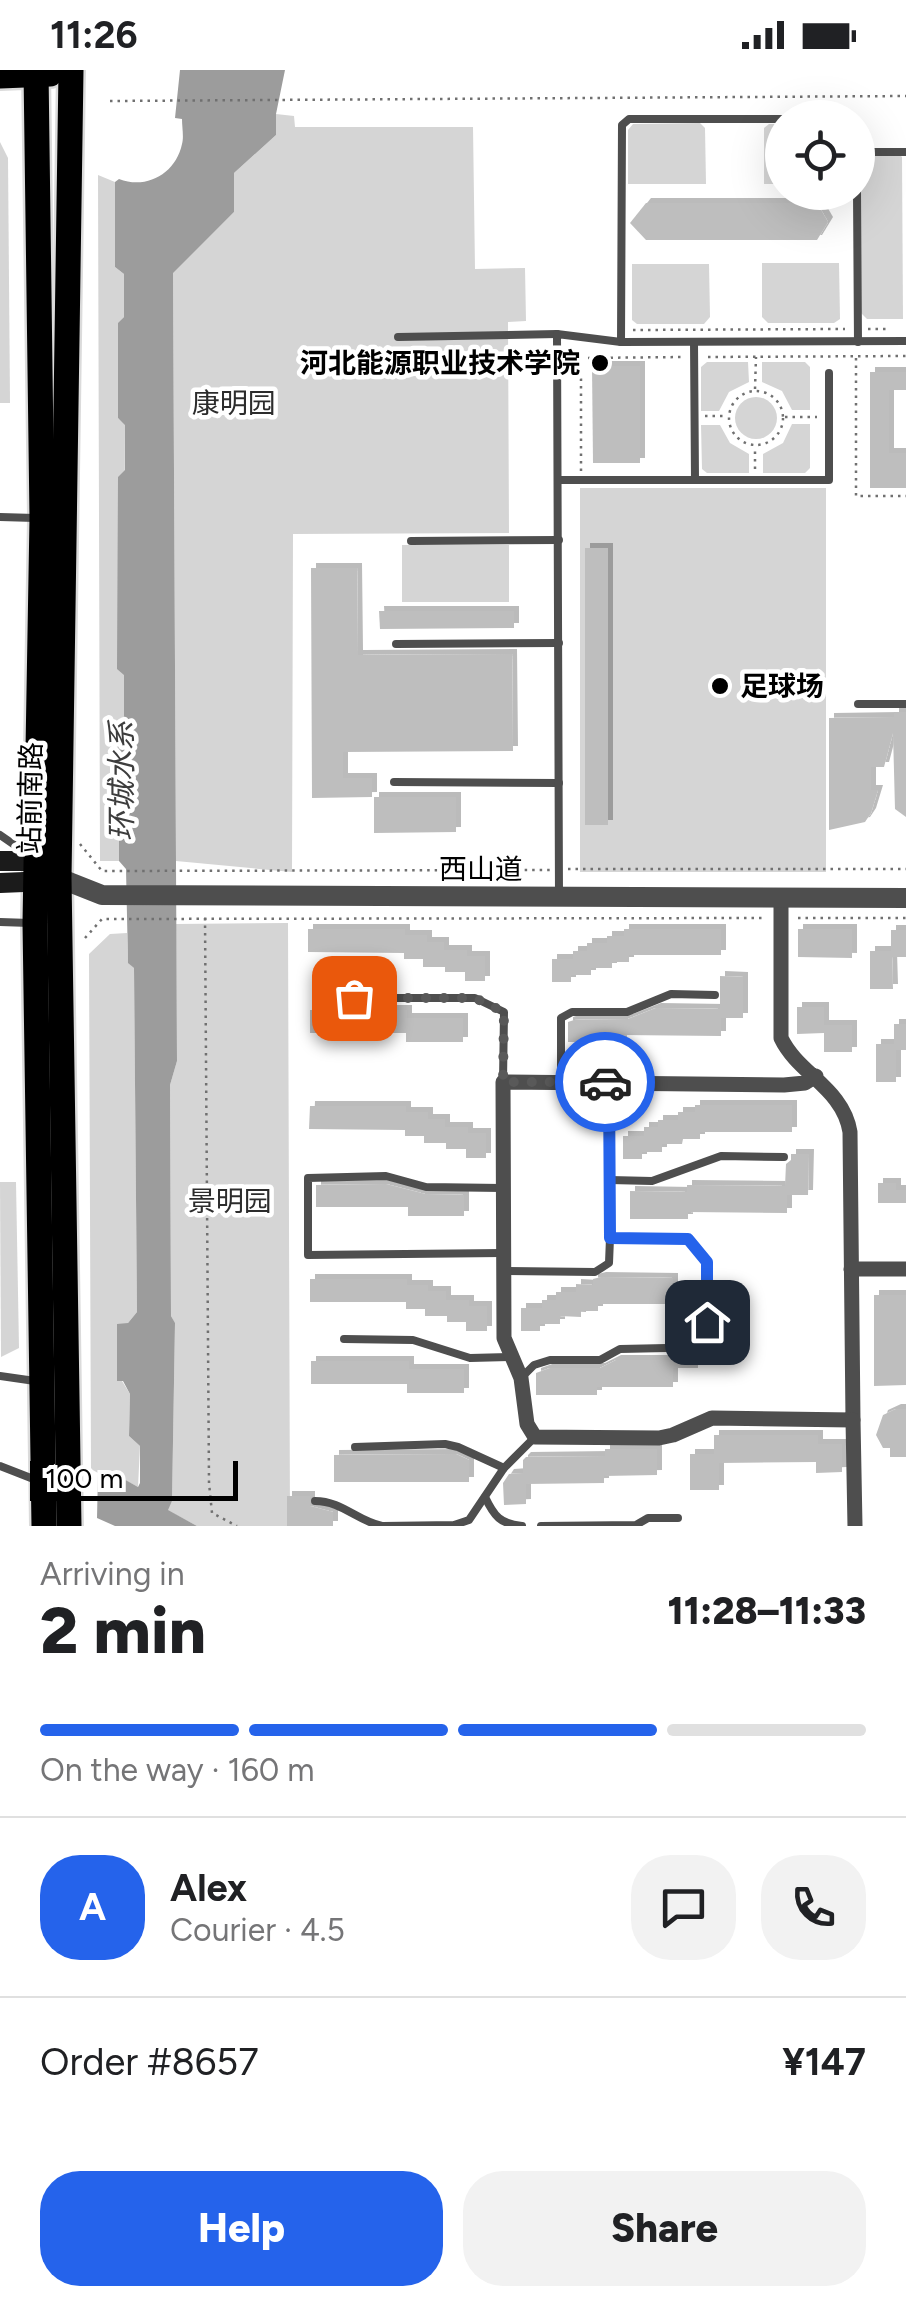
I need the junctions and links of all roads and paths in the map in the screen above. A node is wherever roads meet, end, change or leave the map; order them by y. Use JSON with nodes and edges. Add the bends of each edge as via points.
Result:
{"nodes":[{"id":1,"x":70,"y":70,"type":"edge"},
{"id":2,"x":36,"y":73,"type":"edge"},
{"id":3,"x":0,"y":76,"type":"edge"},
{"id":4,"x":830,"y":96,"type":"junction"},
{"id":5,"x":906,"y":96,"type":"edge"},
{"id":6,"x":830,"y":100,"type":"edge"},
{"id":7,"x":110,"y":101,"type":"dead end"},
{"id":8,"x":765,"y":119,"type":"edge"},
{"id":9,"x":875,"y":152,"type":"edge"},
{"id":10,"x":906,"y":152,"type":"edge"},
{"id":11,"x":856,"y":210,"type":"edge"},
{"id":12,"x":858,"y":329,"type":"junction"},
{"id":13,"x":890,"y":329,"type":"dead end"},
{"id":14,"x":621,"y":330,"type":"junction"},
{"id":15,"x":558,"y":334,"type":"junction"},
{"id":16,"x":398,"y":336,"type":"dead end"},
{"id":17,"x":906,"y":341,"type":"edge"},
{"id":18,"x":621,"y":342,"type":"junction"},
{"id":19,"x":694,"y":342,"type":"junction"},
{"id":20,"x":858,"y":342,"type":"junction"},
{"id":21,"x":856,"y":356,"type":"dead end"},
{"id":22,"x":756,"y":357,"type":"dead end"},
{"id":23,"x":829,"y":373,"type":"dead end"},
{"id":24,"x":755,"y":390,"type":"junction"},
{"id":25,"x":694,"y":416,"type":"junction"},
{"id":26,"x":728,"y":416,"type":"junction"},
{"id":27,"x":828,"y":416,"type":"junction"},
{"id":28,"x":783,"y":417,"type":"junction"},
{"id":29,"x":756,"y":445,"type":"junction"},
{"id":30,"x":559,"y":480,"type":"junction"},
{"id":31,"x":695,"y":480,"type":"junction"},
{"id":32,"x":755,"y":480,"type":"junction"},
{"id":33,"x":906,"y":496,"type":"edge"},
{"id":34,"x":0,"y":517,"type":"edge"},
{"id":35,"x":42,"y":518,"type":"junction"},
{"id":36,"x":559,"y":540,"type":"junction"},
{"id":37,"x":410,"y":541,"type":"dead end"},
{"id":38,"x":559,"y":643,"type":"junction"},
{"id":39,"x":396,"y":644,"type":"dead end"},
{"id":40,"x":858,"y":704,"type":"dead end"},
{"id":41,"x":906,"y":704,"type":"edge"},
{"id":42,"x":394,"y":782,"type":"dead end"},
{"id":43,"x":559,"y":783,"type":"junction"},
{"id":44,"x":0,"y":835,"type":"edge"},
{"id":45,"x":80,"y":844,"type":"dead end"},
{"id":46,"x":0,"y":861,"type":"edge"},
{"id":47,"x":906,"y":869,"type":"edge"},
{"id":48,"x":559,"y":870,"type":"junction"},
{"id":49,"x":44,"y":874,"type":"junction"},
{"id":50,"x":0,"y":883,"type":"edge"},
{"id":51,"x":559,"y":897,"type":"junction"},
{"id":52,"x":906,"y":898,"type":"edge"},
{"id":53,"x":781,"y":908,"type":"junction"},
{"id":54,"x":205,"y":918,"type":"junction"},
{"id":55,"x":906,"y":918,"type":"edge"},
{"id":56,"x":0,"y":922,"type":"edge"},
{"id":57,"x":35,"y":923,"type":"junction"},
{"id":58,"x":85,"y":938,"type":"dead end"},
{"id":59,"x":715,"y":994,"type":"dead end"},
{"id":60,"x":354,"y":998,"type":"dead end"},
{"id":61,"x":816,"y":1076,"type":"junction"},
{"id":62,"x":503,"y":1082,"type":"junction"},
{"id":63,"x":561,"y":1082,"type":"junction"},
{"id":64,"x":609,"y":1082,"type":"junction"},
{"id":65,"x":784,"y":1157,"type":"dead end"},
{"id":66,"x":610,"y":1180,"type":"junction"},
{"id":67,"x":502,"y":1188,"type":"junction"},
{"id":68,"x":610,"y":1238,"type":"junction"},
{"id":69,"x":502,"y":1262,"type":"junction"},
{"id":70,"x":906,"y":1269,"type":"edge"},
{"id":71,"x":851,"y":1270,"type":"junction"},
{"id":72,"x":707,"y":1322,"type":"dead end"},
{"id":73,"x":344,"y":1339,"type":"dead end"},
{"id":74,"x":667,"y":1348,"type":"dead end"},
{"id":75,"x":509,"y":1357,"type":"junction"},
{"id":76,"x":0,"y":1376,"type":"edge"},
{"id":77,"x":521,"y":1378,"type":"junction"},
{"id":78,"x":44,"y":1382,"type":"junction"},
{"id":79,"x":853,"y":1420,"type":"junction"},
{"id":80,"x":535,"y":1437,"type":"junction"},
{"id":81,"x":356,"y":1446,"type":"dead end"},
{"id":82,"x":0,"y":1466,"type":"edge"},
{"id":83,"x":504,"y":1468,"type":"junction"},
{"id":84,"x":45,"y":1484,"type":"junction"},
{"id":85,"x":486,"y":1497,"type":"junction"},
{"id":86,"x":315,"y":1502,"type":"dead end"},
{"id":87,"x":678,"y":1518,"type":"dead end"},
{"id":88,"x":70,"y":1519,"type":"edge"},
{"id":89,"x":44,"y":1526,"type":"edge"},
{"id":90,"x":237,"y":1526,"type":"edge"},
{"id":91,"x":383,"y":1526,"type":"edge"},
{"id":92,"x":522,"y":1526,"type":"edge"},
{"id":93,"x":541,"y":1526,"type":"edge"},
{"id":94,"x":855,"y":1526,"type":"edge"}],
"edges":[{"from":1,"to":2,"type":"main road"},
{"from":1,"to":49,"type":"main road","name":"站前南路"},
{"from":2,"to":3,"type":"main road"},
{"from":2,"to":35,"type":"main road","name":"站前南路"},
{"from":4,"to":5,"type":"path"},
{"from":4,"to":6,"type":"path"},
{"from":4,"to":7,"type":"path"},
{"from":8,"to":14,"type":"lane","via":[[628,119],[622,125]]},
{"from":9,"to":10,"type":"lane"},
{"from":11,"to":12,"type":"lane"},
{"from":12,"to":13,"type":"path"},
{"from":12,"to":14,"type":"path"},
{"from":12,"to":20,"type":"lane"},
{"from":14,"to":18,"type":"lane"},
{"from":15,"to":16,"type":"lane"},
{"from":15,"to":18,"type":"lane"},
{"from":15,"to":30,"type":"lane"},
{"from":17,"to":20,"type":"lane"},
{"from":18,"to":19,"type":"lane"},
{"from":19,"to":20,"type":"lane"},
{"from":19,"to":25,"type":"lane"},
{"from":21,"to":33,"type":"path","via":[[856,496]]},
{"from":22,"to":24,"type":"path"},
{"from":23,"to":27,"type":"lane"},
{"from":24,"to":26,"type":"path","via":[[740,395]]},
{"from":24,"to":28,"type":"path","via":[[778,401]]},
{"from":25,"to":26,"type":"path"},
{"from":25,"to":31,"type":"lane"},
{"from":26,"to":29,"type":"path","via":[[732,433]]},
{"from":27,"to":28,"type":"path"},
{"from":27,"to":32,"type":"lane","via":[[829,480]]},
{"from":28,"to":29,"type":"path","via":[[778,434]]},
{"from":29,"to":32,"type":"path"},
{"from":30,"to":31,"type":"lane"},
{"from":30,"to":36,"type":"lane"},
{"from":31,"to":32,"type":"lane"},
{"from":34,"to":35,"type":"lane"},
{"from":35,"to":49,"type":"main road","name":"站前南路"},
{"from":36,"to":37,"type":"lane"},
{"from":36,"to":38,"type":"lane"},
{"from":38,"to":39,"type":"lane"},
{"from":38,"to":43,"type":"lane"},
{"from":40,"to":41,"type":"lane"},
{"from":42,"to":43,"type":"lane"},
{"from":43,"to":48,"type":"lane"},
{"from":44,"to":49,"type":"lane"},
{"from":45,"to":48,"type":"path","via":[[102,871]]},
{"from":46,"to":49,"type":"main road","name":"西山道"},
{"from":47,"to":48,"type":"path"},
{"from":48,"to":51,"type":"lane"},
{"from":49,"to":50,"type":"main road","name":"西山道"},
{"from":49,"to":51,"type":"street","name":"西山道","via":[[102,895]]},
{"from":49,"to":57,"type":"main road","name":"站前南路"},
{"from":49,"to":88,"type":"main road","name":"站前南路"},
{"from":51,"to":53,"type":"street","name":"西山道"},
{"from":52,"to":53,"type":"street","name":"西山道"},
{"from":53,"to":54,"type":"path"},
{"from":53,"to":55,"type":"path"},
{"from":53,"to":61,"type":"street","via":[[781,1038]]},
{"from":54,"to":58,"type":"path","via":[[102,919]]},
{"from":54,"to":90,"type":"path","via":[[208,1483],[212,1513]]},
{"from":56,"to":57,"type":"lane"},
{"from":57,"to":78,"type":"main road","name":"站前南路"},
{"from":59,"to":63,"type":"lane","via":[[671,994],[628,1012],[561,1018]]},
{"from":60,"to":62,"type":"lane","via":[[475,998],[504,1012]]},
{"from":61,"to":64,"type":"street","via":[[784,1084]]},
{"from":61,"to":71,"type":"street","via":[[847,1115]]},
{"from":62,"to":63,"type":"street"},
{"from":62,"to":67,"type":"street"},
{"from":63,"to":64,"type":"street"},
{"from":64,"to":66,"type":"lane"},
{"from":65,"to":66,"type":"lane","via":[[721,1156],[652,1181]]},
{"from":66,"to":68,"type":"lane"},
{"from":67,"to":69,"type":"street"},
{"from":67,"to":69,"type":"lane","via":[[426,1187],[386,1176],[308,1178],[308,1254]]},
{"from":68,"to":69,"type":"lane","via":[[609,1263],[595,1272]]},
{"from":68,"to":72,"type":"lane","via":[[688,1239],[707,1262]]},
{"from":69,"to":75,"type":"street"},
{"from":70,"to":71,"type":"street"},
{"from":71,"to":79,"type":"street"},
{"from":73,"to":75,"type":"lane","via":[[414,1340],[470,1358]]},
{"from":74,"to":77,"type":"lane","via":[[620,1349],[600,1360],[550,1360]]},
{"from":75,"to":77,"type":"street"},
{"from":76,"to":78,"type":"lane"},
{"from":77,"to":80,"type":"street","via":[[526,1424]]},
{"from":78,"to":84,"type":"main road","name":"站前南路"},
{"from":79,"to":80,"type":"street","via":[[712,1418],[659,1438]]},
{"from":79,"to":94,"type":"street"},
{"from":80,"to":83,"type":"lane"},
{"from":81,"to":83,"type":"lane","via":[[444,1444]]},
{"from":82,"to":84,"type":"lane"},
{"from":83,"to":85,"type":"lane"},
{"from":84,"to":89,"type":"main road","name":"站前南路"},
{"from":85,"to":91,"type":"lane","via":[[469,1520],[454,1525]]},
{"from":85,"to":92,"type":"lane","via":[[494,1516]]},
{"from":86,"to":91,"type":"lane"},
{"from":87,"to":93,"type":"lane"}]}
